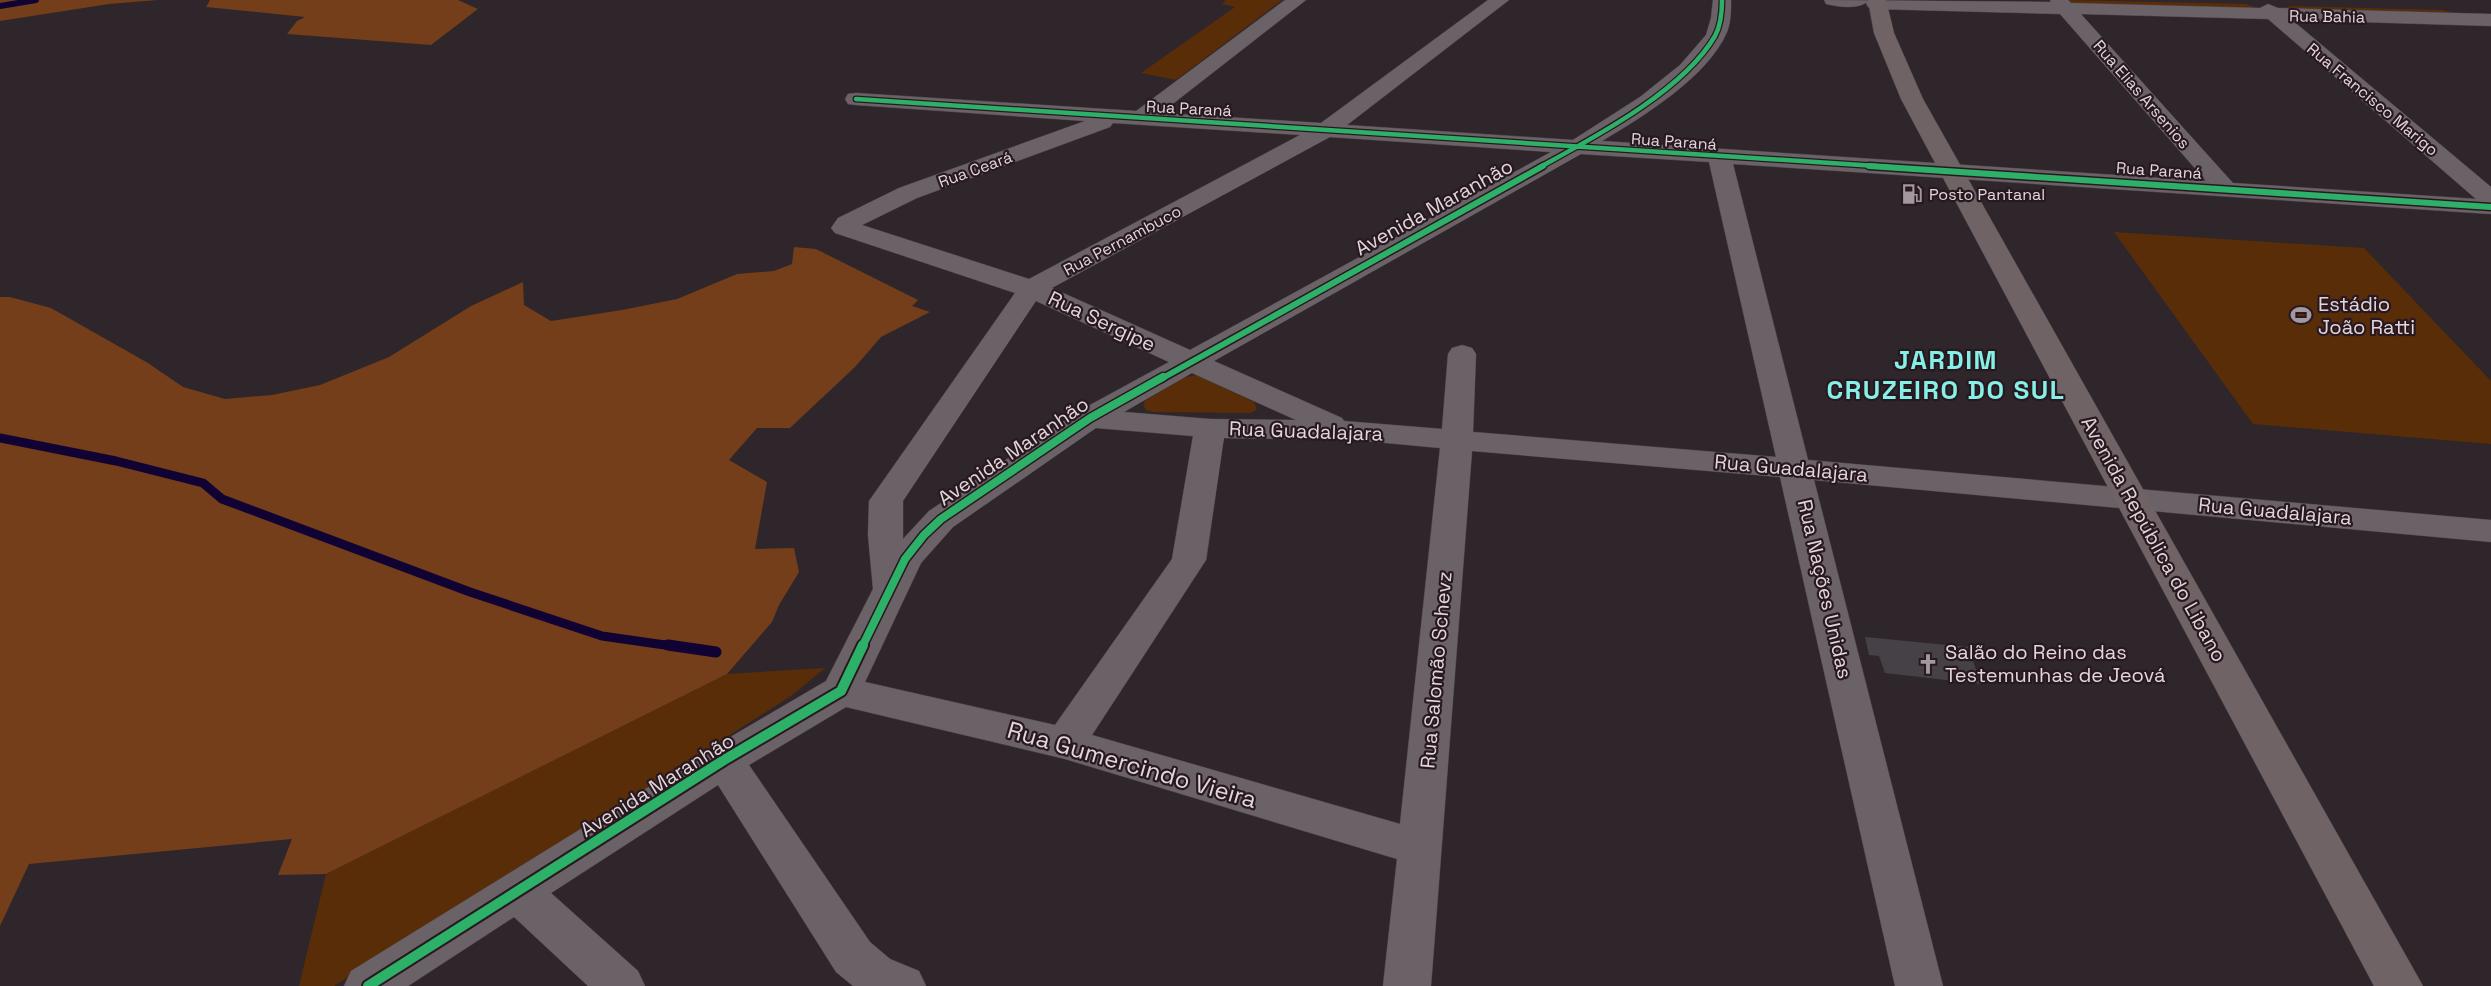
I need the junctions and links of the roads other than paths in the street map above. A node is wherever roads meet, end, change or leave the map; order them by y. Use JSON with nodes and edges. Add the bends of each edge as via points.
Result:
{"nodes":[{"id":1,"x":1297,"y":0,"type":"edge"},
{"id":2,"x":1500,"y":0,"type":"edge"},
{"id":3,"x":1722,"y":0,"type":"edge"},
{"id":4,"x":1833,"y":0,"type":"edge"},
{"id":5,"x":2149,"y":0,"type":"edge"},
{"id":6,"x":1867,"y":1,"type":"edge"},
{"id":7,"x":1913,"y":2,"type":"edge"},
{"id":8,"x":2456,"y":4,"type":"edge"},
{"id":9,"x":2063,"y":5,"type":"edge"},
{"id":10,"x":2263,"y":6,"type":"edge"},
{"id":11,"x":2488,"y":19,"type":"edge"},
{"id":12,"x":856,"y":99,"type":"dead end"},
{"id":13,"x":1112,"y":117,"type":"junction"},
{"id":14,"x":1139,"y":119,"type":"junction"},
{"id":15,"x":1326,"y":130,"type":"junction"},
{"id":16,"x":1574,"y":148,"type":"junction"},
{"id":17,"x":1720,"y":158,"type":"junction"},
{"id":18,"x":1952,"y":170,"type":"junction"},
{"id":19,"x":2225,"y":188,"type":"junction"},
{"id":20,"x":2491,"y":199,"type":"edge"},
{"id":21,"x":2491,"y":207,"type":"edge"},
{"id":22,"x":843,"y":228,"type":"joint"},
{"id":23,"x":1031,"y":289,"type":"junction"},
{"id":24,"x":1462,"y":354,"type":"dead end"},
{"id":25,"x":1190,"y":362,"type":"junction"},
{"id":26,"x":1090,"y":418,"type":"junction"},
{"id":27,"x":1210,"y":428,"type":"junction"},
{"id":28,"x":1354,"y":431,"type":"junction"},
{"id":29,"x":1457,"y":440,"type":"junction"},
{"id":30,"x":1796,"y":468,"type":"junction"},
{"id":31,"x":2131,"y":497,"type":"junction"},
{"id":32,"x":2491,"y":531,"type":"edge"},
{"id":33,"x":890,"y":588,"type":"junction"},
{"id":34,"x":841,"y":691,"type":"junction"},
{"id":35,"x":1065,"y":743,"type":"junction"},
{"id":36,"x":724,"y":760,"type":"junction"},
{"id":37,"x":1420,"y":848,"type":"junction"},
{"id":38,"x":518,"y":892,"type":"junction"},
{"id":39,"x":368,"y":986,"type":"edge"},
{"id":40,"x":621,"y":986,"type":"edge"},
{"id":41,"x":902,"y":986,"type":"edge"},
{"id":42,"x":1407,"y":986,"type":"edge"},
{"id":43,"x":1919,"y":986,"type":"edge"},
{"id":44,"x":2399,"y":986,"type":"edge"}],
"edges":[{"from":1,"to":14,"type":"street"},
{"from":2,"to":15,"type":"street","name":"Rua Pernambuco"},
{"from":3,"to":16,"type":"street","name":"Avenida Maranhão","via":[[1716,34],[1695,63],[1642,104]]},
{"from":4,"to":6,"type":"street","name":"Rua Bahia"},
{"from":5,"to":10,"type":"street","name":"Rua Bahia"},
{"from":6,"to":7,"type":"street","name":"Rua Bahia"},
{"from":6,"to":18,"type":"main road","name":"Avenida República do Libano"},
{"from":7,"to":9,"type":"street","name":"Rua Bahia"},
{"from":8,"to":10,"type":"street","name":"Rua Bahia"},
{"from":8,"to":11,"type":"street"},
{"from":9,"to":10,"type":"street","name":"Rua Bahia"},
{"from":9,"to":19,"type":"street","name":"Rua Elias Arsenios"},
{"from":10,"to":11,"type":"street","name":"Rua Bahia"},
{"from":10,"to":20,"type":"street","name":"Rua Francisco Marigo"},
{"from":12,"to":13,"type":"street","name":"Rua Paraná"},
{"from":13,"to":14,"type":"street","name":"Rua Paraná"},
{"from":13,"to":22,"type":"street","name":"Rua Ceará","via":[[908,193]]},
{"from":14,"to":15,"type":"street","name":"Rua Paraná"},
{"from":15,"to":16,"type":"street","name":"Rua Paraná"},
{"from":15,"to":23,"type":"street","name":"Rua Pernambuco"},
{"from":16,"to":17,"type":"street","name":"Rua Paraná"},
{"from":16,"to":25,"type":"street","name":"Avenida Maranhão"},
{"from":17,"to":18,"type":"street","name":"Rua Paraná"},
{"from":17,"to":30,"type":"street","name":"Rua Nações Unidas"},
{"from":18,"to":19,"type":"street","name":"Rua Paraná"},
{"from":18,"to":31,"type":"main road","name":"Avenida República do Libano"},
{"from":19,"to":21,"type":"street","name":"Rua Paraná"},
{"from":22,"to":23,"type":"street","name":"Rua Sergipe"},
{"from":23,"to":25,"type":"street","name":"Rua Sergipe"},
{"from":23,"to":33,"type":"street","name":"Rua Pernambuco","via":[[886,501]]},
{"from":24,"to":29,"type":"street","name":"Rua Salomão Schevz"},
{"from":25,"to":26,"type":"street","name":"Avenida Maranhão"},
{"from":25,"to":28,"type":"street","name":"Rua Sergipe","via":[[1323,422]]},
{"from":26,"to":27,"type":"street","name":"Rua Guadalajara"},
{"from":26,"to":33,"type":"street","name":"Avenida Maranhão","via":[[941,519],[914,547]]},
{"from":27,"to":28,"type":"street","name":"Rua Guadalajara"},
{"from":27,"to":35,"type":"street","via":[[1189,560]]},
{"from":28,"to":29,"type":"street","name":"Rua Guadalajara"},
{"from":29,"to":30,"type":"street","name":"Rua Guadalajara"},
{"from":29,"to":37,"type":"street","name":"Rua Salomão Schevz"},
{"from":30,"to":31,"type":"street","name":"Rua Guadalajara"},
{"from":30,"to":43,"type":"street","name":"Rua Nações Unidas"},
{"from":31,"to":32,"type":"street","name":"Rua Guadalajara"},
{"from":31,"to":44,"type":"main road","name":"Avenida República do Libano"},
{"from":33,"to":34,"type":"street","name":"Avenida Maranhão"},
{"from":34,"to":35,"type":"street","name":"Rua Gumercindo Vieira"},
{"from":34,"to":36,"type":"street","name":"Avenida Maranhão"},
{"from":35,"to":37,"type":"street","name":"Rua Gumercindo Vieira"},
{"from":36,"to":38,"type":"street","name":"Avenida Maranhão"},
{"from":36,"to":41,"type":"street","via":[[853,957],[873,974]]},
{"from":37,"to":42,"type":"street","name":"Rua Salomão Schevz"},
{"from":38,"to":39,"type":"street","name":"Avenida Maranhão"},
{"from":38,"to":40,"type":"street"}]}
